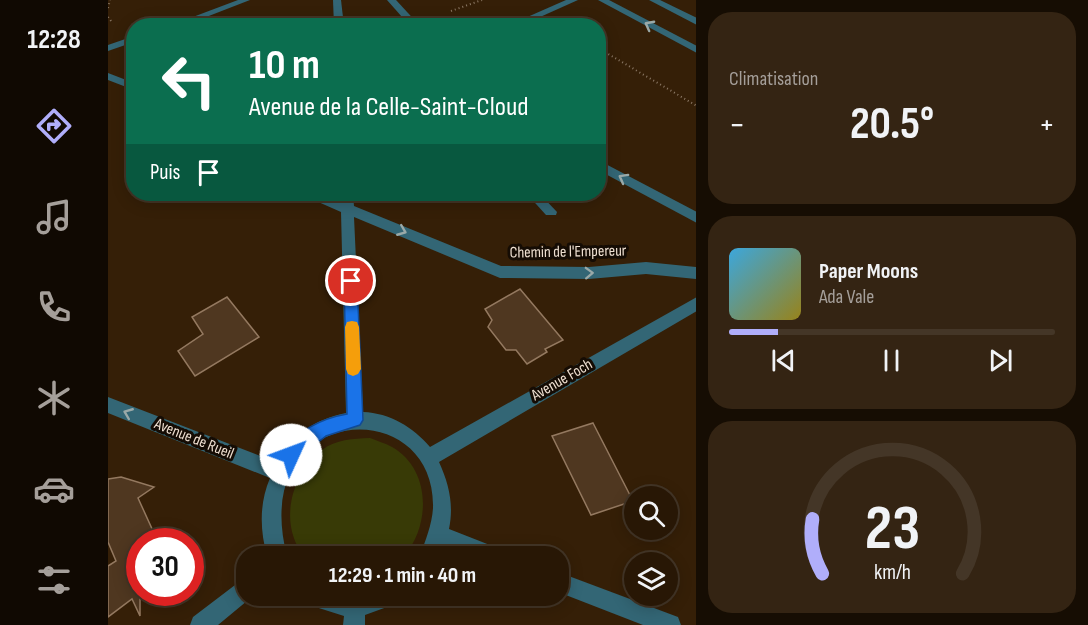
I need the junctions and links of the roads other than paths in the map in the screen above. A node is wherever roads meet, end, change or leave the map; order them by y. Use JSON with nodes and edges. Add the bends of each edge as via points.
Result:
{"nodes":[{"id":1,"x":246,"y":0,"type":"edge"},
{"id":2,"x":337,"y":0,"type":"edge"},
{"id":3,"x":391,"y":0,"type":"edge"},
{"id":4,"x":574,"y":0,"type":"edge"},
{"id":5,"x":602,"y":0,"type":"edge"},
{"id":6,"x":653,"y":0,"type":"edge"},
{"id":7,"x":195,"y":18,"type":"edge"},
{"id":8,"x":338,"y":18,"type":"edge"},
{"id":9,"x":408,"y":18,"type":"edge"},
{"id":10,"x":530,"y":18,"type":"edge"},
{"id":11,"x":696,"y":22,"type":"edge"},
{"id":12,"x":126,"y":42,"type":"edge"},
{"id":13,"x":108,"y":48,"type":"edge"},
{"id":14,"x":696,"y":50,"type":"edge"},
{"id":15,"x":108,"y":76,"type":"edge"},
{"id":16,"x":126,"y":84,"type":"edge"},
{"id":17,"x":606,"y":168,"type":"edge"},
{"id":18,"x":328,"y":201,"type":"edge"},
{"id":19,"x":347,"y":201,"type":"edge"},
{"id":20,"x":541,"y":201,"type":"edge"},
{"id":21,"x":347,"y":209,"type":"junction"},
{"id":22,"x":551,"y":212,"type":"dead end"},
{"id":23,"x":696,"y":218,"type":"edge"},
{"id":24,"x":696,"y":273,"type":"edge"},
{"id":25,"x":696,"y":303,"type":"edge"},
{"id":26,"x":108,"y":405,"type":"edge"},
{"id":27,"x":355,"y":420,"type":"junction"},
{"id":28,"x":428,"y":458,"type":"junction"},
{"id":29,"x":280,"y":473,"type":"junction"},
{"id":30,"x":439,"y":535,"type":"junction"},
{"id":31,"x":274,"y":546,"type":"edge"},
{"id":32,"x":434,"y":546,"type":"edge"},
{"id":33,"x":467,"y":546,"type":"edge"},
{"id":34,"x":569,"y":586,"type":"edge"},
{"id":35,"x":236,"y":597,"type":"edge"},
{"id":36,"x":336,"y":606,"type":"edge"},
{"id":37,"x":371,"y":606,"type":"edge"},
{"id":38,"x":355,"y":616,"type":"edge"},
{"id":39,"x":201,"y":625,"type":"edge"},
{"id":40,"x":670,"y":625,"type":"edge"}],
"edges":[{"from":1,"to":7,"type":"street"},
{"from":2,"to":8,"type":"street"},
{"from":3,"to":9,"type":"street"},
{"from":4,"to":10,"type":"street"},
{"from":14,"to":5,"type":"street","one_way":true},
{"from":6,"to":11,"type":"street"},
{"from":12,"to":13,"type":"street"},
{"from":15,"to":16,"type":"street"},
{"from":23,"to":17,"type":"street","one_way":true},
{"from":18,"to":21,"type":"street","name":"Chemin de l'Empereur"},
{"from":19,"to":21,"type":"street"},
{"from":20,"to":22,"type":"street"},
{"from":21,"to":24,"type":"street","name":"Chemin de l'Empereur","one_way":true,"via":[[500,272],[589,273],[645,268]]},
{"from":21,"to":27,"type":"street"},
{"from":25,"to":28,"type":"street","name":"Avenue Foch"},
{"from":29,"to":26,"type":"street","name":"Avenue de Rueil","one_way":true},
{"from":27,"to":28,"type":"street","via":[[380,423],[403,433]]},
{"from":27,"to":29,"type":"street","via":[[337,423],[312,436],[291,455]]},
{"from":28,"to":30,"type":"street","via":[[441,494]]},
{"from":29,"to":31,"type":"street","via":[[273,489],[269,526]]},
{"from":30,"to":32,"type":"street"},
{"from":30,"to":33,"type":"street"},
{"from":34,"to":40,"type":"street"},
{"from":35,"to":39,"type":"street"},
{"from":36,"to":38,"type":"street"},
{"from":37,"to":38,"type":"street"}]}
